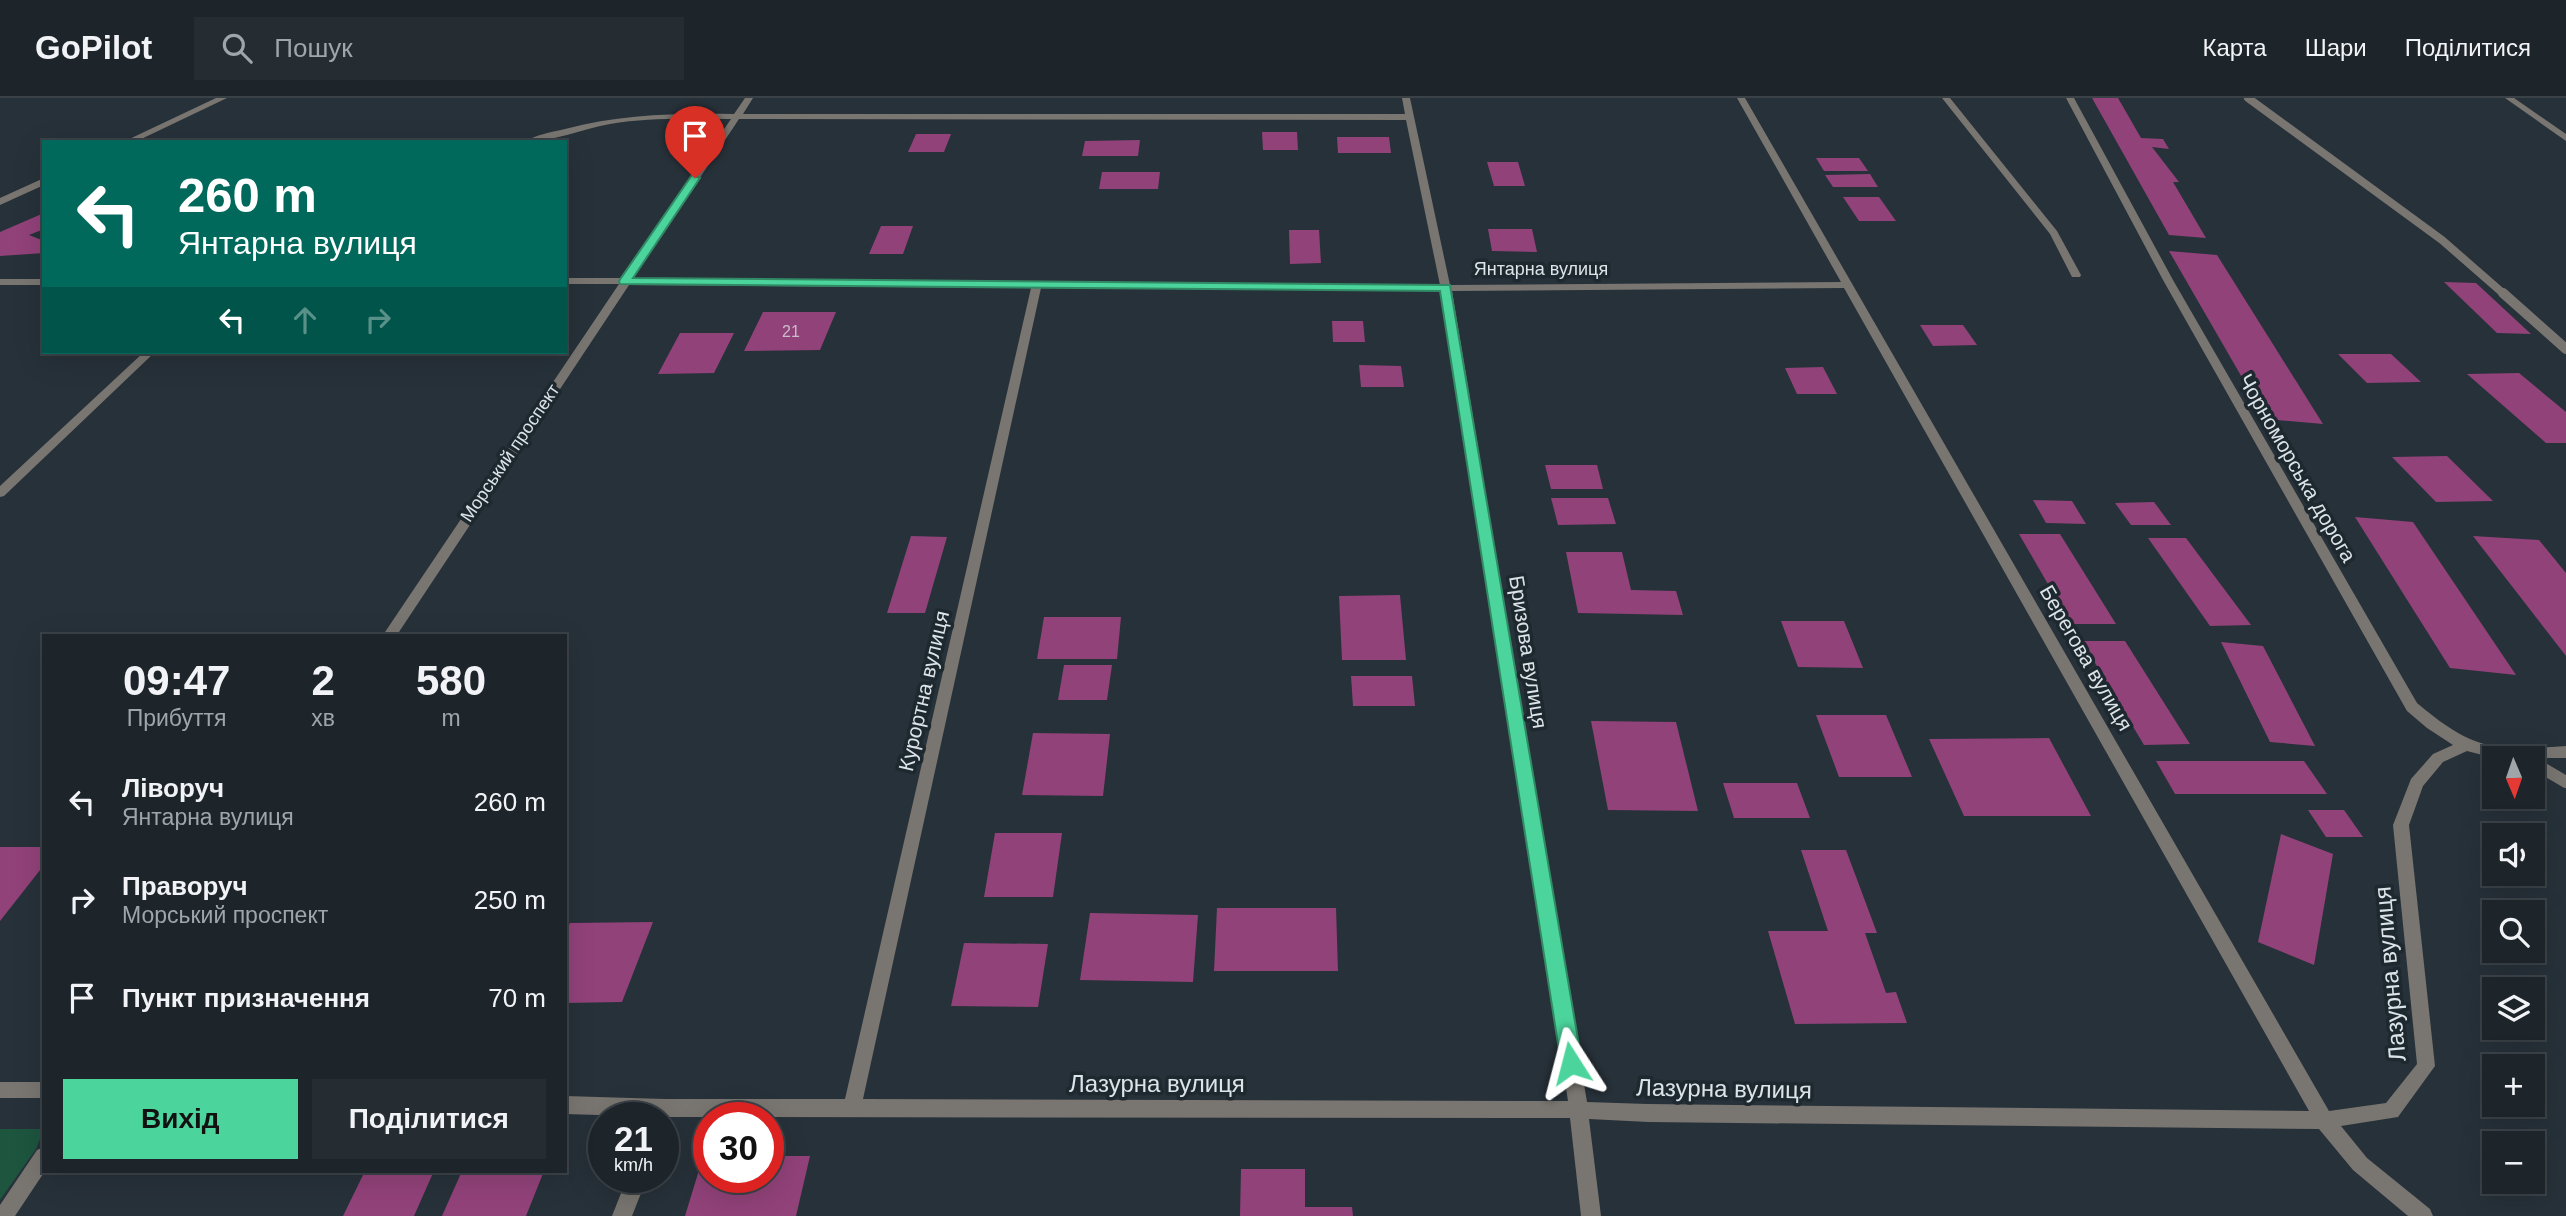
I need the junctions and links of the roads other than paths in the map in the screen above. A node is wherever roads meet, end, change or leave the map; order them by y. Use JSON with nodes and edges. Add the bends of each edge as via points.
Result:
{"nodes":[{"id":1,"x":223,"y":98,"type":"edge"},
{"id":2,"x":749,"y":98,"type":"edge"},
{"id":3,"x":1406,"y":98,"type":"edge"},
{"id":4,"x":1741,"y":98,"type":"edge"},
{"id":5,"x":1946,"y":98,"type":"edge"},
{"id":6,"x":2070,"y":98,"type":"edge"},
{"id":7,"x":2248,"y":98,"type":"edge"},
{"id":8,"x":2513,"y":99,"type":"edge"},
{"id":9,"x":738,"y":115,"type":"junction"},
{"id":10,"x":1408,"y":117,"type":"junction"},
{"id":11,"x":2566,"y":138,"type":"edge"},
{"id":12,"x":131,"y":140,"type":"edge"},
{"id":13,"x":534,"y":140,"type":"edge"},
{"id":14,"x":42,"y":182,"type":"edge"},
{"id":15,"x":0,"y":202,"type":"edge"},
{"id":16,"x":2076,"y":275,"type":"dead end"},
{"id":17,"x":567,"y":281,"type":"edge"},
{"id":18,"x":625,"y":281,"type":"junction"},
{"id":19,"x":0,"y":282,"type":"edge"},
{"id":20,"x":42,"y":282,"type":"edge"},
{"id":21,"x":1037,"y":284,"type":"junction"},
{"id":22,"x":1846,"y":285,"type":"junction"},
{"id":23,"x":1446,"y":288,"type":"junction"},
{"id":24,"x":2566,"y":349,"type":"edge"},
{"id":25,"x":148,"y":354,"type":"edge"},
{"id":26,"x":0,"y":493,"type":"edge"},
{"id":27,"x":391,"y":634,"type":"edge"},
{"id":28,"x":2465,"y":746,"type":"junction"},
{"id":29,"x":2482,"y":751,"type":"edge"},
{"id":30,"x":2566,"y":752,"type":"edge"},
{"id":31,"x":2545,"y":754,"type":"edge"},
{"id":32,"x":2545,"y":770,"type":"edge"},
{"id":33,"x":2566,"y":782,"type":"edge"},
{"id":34,"x":0,"y":1090,"type":"edge"},
{"id":35,"x":42,"y":1090,"type":"edge"},
{"id":36,"x":567,"y":1105,"type":"edge"},
{"id":37,"x":588,"y":1107,"type":"edge"},
{"id":38,"x":852,"y":1108,"type":"junction"},
{"id":39,"x":1579,"y":1110,"type":"junction"},
{"id":40,"x":679,"y":1113,"type":"edge"},
{"id":41,"x":2325,"y":1120,"type":"junction"},
{"id":42,"x":42,"y":1159,"type":"edge"},
{"id":43,"x":631,"y":1193,"type":"edge"},
{"id":44,"x":4,"y":1216,"type":"edge"},
{"id":45,"x":622,"y":1216,"type":"edge"},
{"id":46,"x":1591,"y":1216,"type":"edge"},
{"id":47,"x":2423,"y":1216,"type":"edge"}],
"edges":[{"from":1,"to":12,"type":"street"},
{"from":2,"to":9,"type":"street","name":"Морський проспект"},
{"from":3,"to":10,"type":"street","name":"Бризова вулиця"},
{"from":4,"to":22,"type":"street","name":"Берегова вулиця"},
{"from":5,"to":16,"type":"street","via":[[2054,233]]},
{"from":6,"to":28,"type":"street","name":"Чорноморська дорога","via":[[2168,280],[2412,707],[2437,730]]},
{"from":7,"to":24,"type":"lane","via":[[2442,240]]},
{"from":8,"to":11,"type":"street"},
{"from":9,"to":10,"type":"street"},
{"from":9,"to":13,"type":"street","via":[[622,118]]},
{"from":9,"to":18,"type":"street","name":"Морський проспект"},
{"from":10,"to":23,"type":"street","name":"Бризова вулиця"},
{"from":14,"to":15,"type":"street"},
{"from":17,"to":18,"type":"street","name":"Янтарна вулиця"},
{"from":18,"to":21,"type":"street","name":"Янтарна вулиця"},
{"from":18,"to":27,"type":"street","name":"Морський проспект"},
{"from":19,"to":20,"type":"street"},
{"from":21,"to":23,"type":"street","name":"Янтарна вулиця"},
{"from":21,"to":38,"type":"street","name":"Курортна вулиця"},
{"from":22,"to":23,"type":"street","name":"Янтарна вулиця"},
{"from":22,"to":41,"type":"street","name":"Берегова вулиця"},
{"from":23,"to":39,"type":"street","name":"Бризова вулиця"},
{"from":25,"to":26,"type":"street"},
{"from":28,"to":29,"type":"street","name":"Чорноморська дорога"},
{"from":28,"to":41,"type":"street","name":"Лазурна вулиця","via":[[2438,758],[2416,783],[2401,825],[2426,1066],[2391,1111]]},
{"from":30,"to":31,"type":"street","name":"Чорноморська дорога"},
{"from":32,"to":33,"type":"lane"},
{"from":34,"to":35,"type":"street"},
{"from":36,"to":37,"type":"street","name":"Лазурна вулиця"},
{"from":38,"to":39,"type":"street","name":"Лазурна вулиця"},
{"from":38,"to":40,"type":"street","name":"Лазурна вулиця"},
{"from":39,"to":41,"type":"street","name":"Лазурна вулиця"},
{"from":39,"to":46,"type":"street","name":"Бризова вулиця"},
{"from":41,"to":47,"type":"street","name":"Берегова вулиця","via":[[2360,1164]]},
{"from":42,"to":44,"type":"street"},
{"from":43,"to":45,"type":"street"}]}
